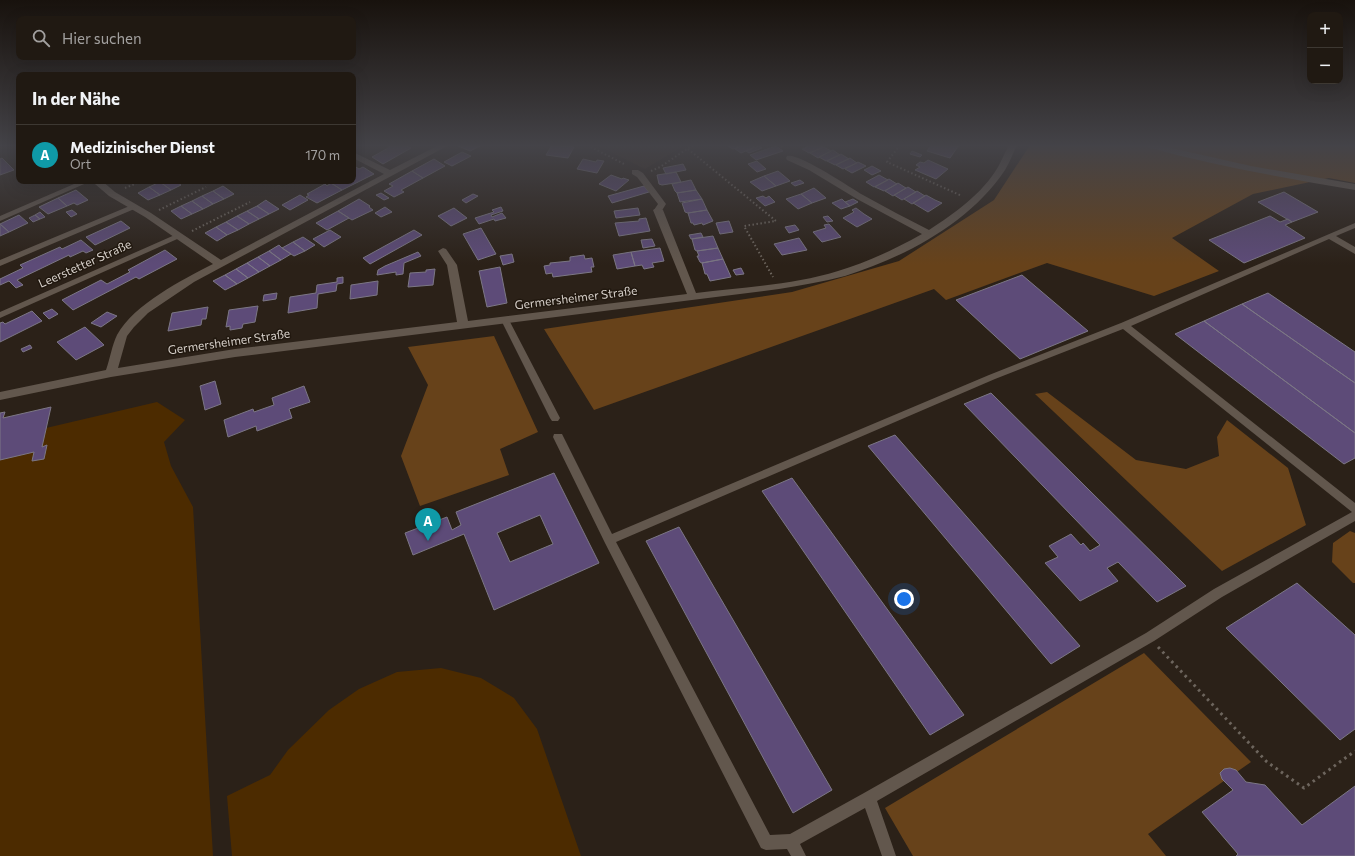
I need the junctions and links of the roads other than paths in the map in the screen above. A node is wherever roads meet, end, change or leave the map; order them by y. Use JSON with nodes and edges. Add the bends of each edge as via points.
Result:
{"nodes":[{"id":1,"x":78,"y":185,"type":"edge"},
{"id":2,"x":101,"y":185,"type":"edge"},
{"id":3,"x":370,"y":185,"type":"edge"},
{"id":4,"x":646,"y":185,"type":"edge"},
{"id":5,"x":840,"y":185,"type":"edge"},
{"id":6,"x":989,"y":185,"type":"edge"},
{"id":7,"x":1337,"y":185,"type":"edge"},
{"id":8,"x":1354,"y":188,"type":"edge"},
{"id":9,"x":135,"y":207,"type":"junction"},
{"id":10,"x":658,"y":210,"type":"joint"},
{"id":11,"x":0,"y":219,"type":"edge"},
{"id":12,"x":1355,"y":224,"type":"edge"},
{"id":13,"x":929,"y":234,"type":"junction"},
{"id":14,"x":181,"y":236,"type":"junction"},
{"id":15,"x":1330,"y":236,"type":"junction"},
{"id":16,"x":443,"y":251,"type":"dead end"},
{"id":17,"x":1355,"y":251,"type":"edge"},
{"id":18,"x":0,"y":263,"type":"edge"},
{"id":19,"x":220,"y":264,"type":"junction"},
{"id":20,"x":693,"y":297,"type":"junction"},
{"id":21,"x":0,"y":315,"type":"edge"},
{"id":22,"x":505,"y":320,"type":"junction"},
{"id":23,"x":1124,"y":324,"type":"junction"},
{"id":24,"x":463,"y":325,"type":"junction"},
{"id":25,"x":111,"y":373,"type":"junction"},
{"id":26,"x":0,"y":396,"type":"edge"},
{"id":27,"x":555,"y":418,"type":"dead end"},
{"id":28,"x":558,"y":437,"type":"dead end"},
{"id":29,"x":1355,"y":509,"type":"edge"},
{"id":30,"x":1355,"y":516,"type":"edge"},
{"id":31,"x":609,"y":540,"type":"junction"},
{"id":32,"x":869,"y":798,"type":"junction"},
{"id":33,"x":792,"y":841,"type":"junction"},
{"id":34,"x":799,"y":856,"type":"edge"},
{"id":35,"x":889,"y":856,"type":"edge"}],
"edges":[{"from":1,"to":11,"type":"lane"},
{"from":2,"to":9,"type":"street"},
{"from":3,"to":19,"type":"street"},
{"from":4,"to":10,"type":"lane","via":[[662,204]]},
{"from":5,"to":13,"type":"street"},
{"from":6,"to":13,"type":"street","name":"Germersheimer Straße","via":[[951,220]]},
{"from":7,"to":8,"type":"street"},
{"from":9,"to":14,"type":"street"},
{"from":9,"to":18,"type":"lane"},
{"from":10,"to":20,"type":"street"},
{"from":12,"to":15,"type":"lane"},
{"from":13,"to":20,"type":"street","name":"Germersheimer Straße","via":[[903,248],[841,273],[779,286]]},
{"from":14,"to":19,"type":"street"},
{"from":14,"to":21,"type":"lane","name":"Leerstetter Straße"},
{"from":15,"to":17,"type":"lane"},
{"from":15,"to":23,"type":"lane"},
{"from":16,"to":24,"type":"street","via":[[452,264]]},
{"from":19,"to":25,"type":"street","via":[[144,310],[130,324],[122,336]]},
{"from":20,"to":22,"type":"street","name":"Germersheimer Straße"},
{"from":22,"to":24,"type":"street","name":"Germersheimer Straße"},
{"from":22,"to":27,"type":"lane"},
{"from":23,"to":29,"type":"lane"},
{"from":23,"to":31,"type":"lane","via":[[992,377]]},
{"from":24,"to":25,"type":"street","name":"Germersheimer Straße","via":[[235,353]]},
{"from":25,"to":26,"type":"street","name":"Germersheimer Straße"},
{"from":28,"to":31,"type":"lane"},
{"from":30,"to":32,"type":"lane","via":[[1218,593],[1150,637]]},
{"from":31,"to":33,"type":"lane","via":[[766,843]]},
{"from":32,"to":33,"type":"lane"},
{"from":32,"to":35,"type":"lane"},
{"from":33,"to":34,"type":"lane"}]}
